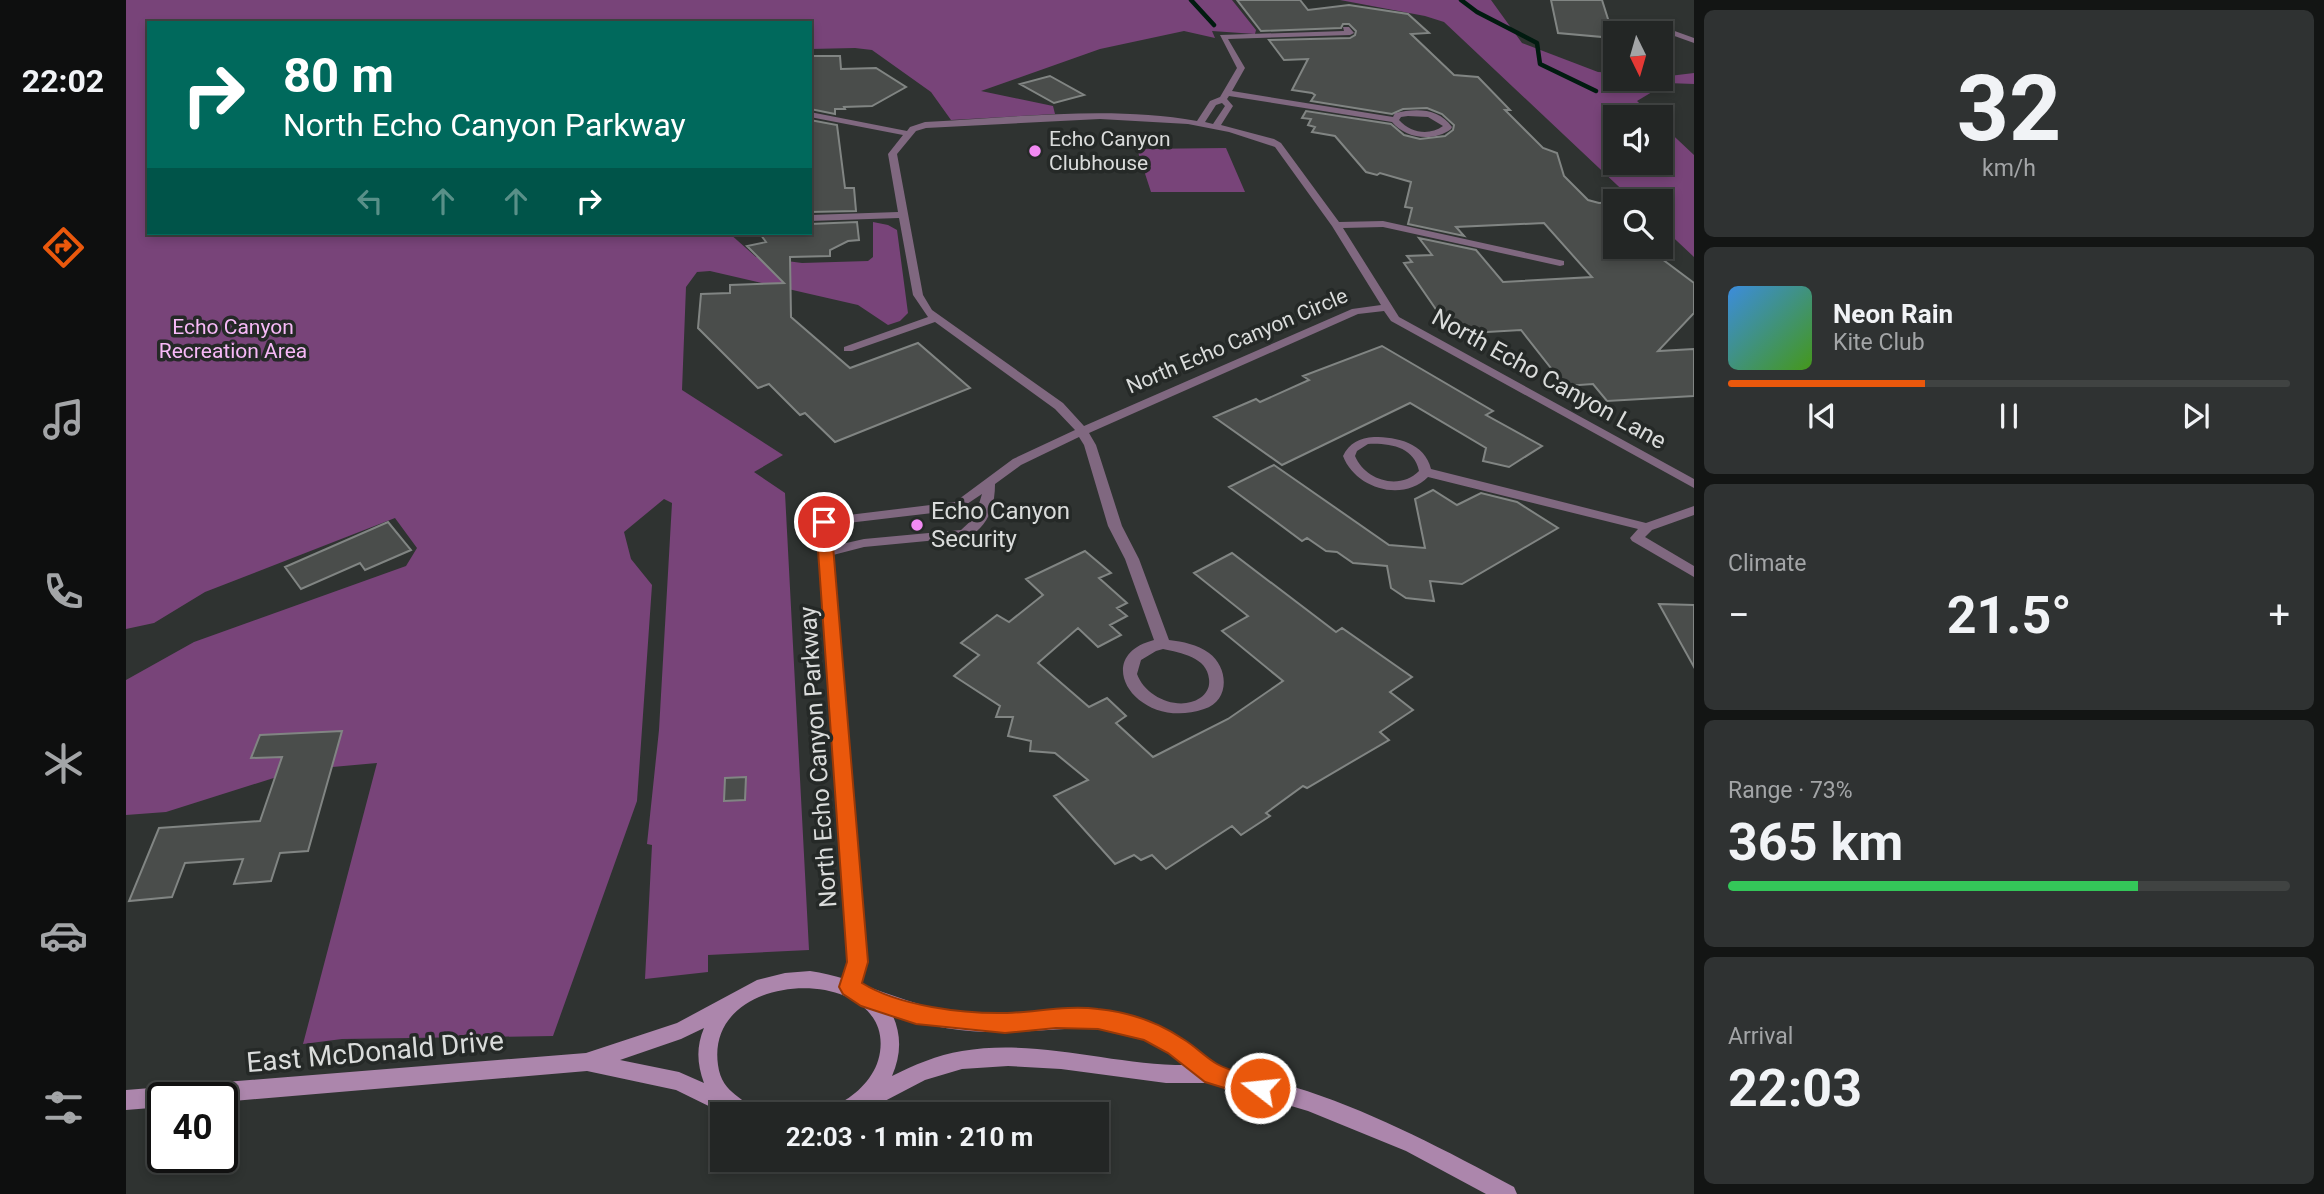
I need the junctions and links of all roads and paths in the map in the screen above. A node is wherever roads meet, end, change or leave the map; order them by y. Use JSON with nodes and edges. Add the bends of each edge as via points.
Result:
{"nodes":[{"id":1,"x":1346,"y":29,"type":"dead end"},
{"id":2,"x":1673,"y":33,"type":"edge"},
{"id":3,"x":1694,"y":41,"type":"edge"},
{"id":4,"x":1224,"y":96,"type":"junction"},
{"id":5,"x":812,"y":114,"type":"edge"},
{"id":6,"x":1395,"y":120,"type":"junction"},
{"id":7,"x":1199,"y":125,"type":"junction"},
{"id":8,"x":1215,"y":128,"type":"junction"},
{"id":9,"x":909,"y":134,"type":"junction"},
{"id":10,"x":904,"y":215,"type":"junction"},
{"id":11,"x":812,"y":218,"type":"edge"},
{"id":12,"x":1336,"y":225,"type":"junction"},
{"id":13,"x":1560,"y":263,"type":"dead end"},
{"id":14,"x":1387,"y":307,"type":"junction"},
{"id":15,"x":936,"y":318,"type":"junction"},
{"id":16,"x":848,"y":349,"type":"dead end"},
{"id":17,"x":1082,"y":431,"type":"junction"},
{"id":18,"x":1425,"y":472,"type":"junction"},
{"id":19,"x":989,"y":483,"type":"junction"},
{"id":20,"x":1694,"y":484,"type":"edge"},
{"id":21,"x":1694,"y":510,"type":"edge"},
{"id":22,"x":824,"y":522,"type":"joint"},
{"id":23,"x":1647,"y":527,"type":"junction"},
{"id":24,"x":828,"y":552,"type":"junction"},
{"id":25,"x":1694,"y":572,"type":"edge"},
{"id":26,"x":1163,"y":644,"type":"junction"},
{"id":27,"x":850,"y":987,"type":"junction"},
{"id":28,"x":869,"y":999,"type":"junction"},
{"id":29,"x":726,"y":1007,"type":"junction"},
{"id":30,"x":586,"y":1062,"type":"junction"},
{"id":31,"x":1213,"y":1074,"type":"junction"},
{"id":32,"x":865,"y":1099,"type":"junction"},
{"id":33,"x":126,"y":1100,"type":"edge"},
{"id":34,"x":720,"y":1102,"type":"edge"},
{"id":35,"x":729,"y":1102,"type":"edge"},
{"id":36,"x":860,"y":1102,"type":"edge"},
{"id":37,"x":1507,"y":1194,"type":"edge"}],
"edges":[{"from":1,"to":4,"type":"street","via":[[1350,33],[1223,37],[1241,64]]},
{"from":2,"to":3,"type":"street"},
{"from":4,"to":6,"type":"street"},
{"from":4,"to":7,"type":"street","via":[[1213,103]]},
{"from":4,"to":8,"type":"street","via":[[1229,106]]},
{"from":5,"to":9,"type":"street","name":"North Echo Canyon Circle"},
{"from":6,"to":6,"type":"street","via":[[1416,133],[1434,134],[1448,127],[1439,118],[1421,113],[1403,114]]},
{"from":7,"to":8,"type":"street","name":"North Echo Canyon Circle"},
{"from":7,"to":9,"type":"street","name":"North Echo Canyon Circle","via":[[1142,116],[925,125]]},
{"from":8,"to":12,"type":"street","name":"North Echo Canyon Circle","via":[[1278,145]]},
{"from":9,"to":10,"type":"street","via":[[892,154]]},
{"from":10,"to":11,"type":"street"},
{"from":10,"to":15,"type":"street","via":[[918,295]]},
{"from":12,"to":13,"type":"street","via":[[1383,224]]},
{"from":12,"to":14,"type":"street","name":"North Echo Canyon Circle"},
{"from":14,"to":17,"type":"street","name":"North Echo Canyon Circle","via":[[1356,311]]},
{"from":14,"to":20,"type":"street","name":"North Echo Canyon Lane","via":[[1406,327]]},
{"from":15,"to":16,"type":"street"},
{"from":15,"to":17,"type":"street","via":[[1059,406]]},
{"from":17,"to":19,"type":"street","name":"North Echo Canyon Circle","via":[[1017,462]]},
{"from":17,"to":26,"type":"street"},
{"from":18,"to":18,"type":"street","via":[[1416,452],[1397,443],[1365,441],[1349,456],[1356,471],[1376,482],[1413,483]]},
{"from":18,"to":23,"type":"street"},
{"from":19,"to":22,"type":"street","name":"North Echo Canyon Circle","via":[[947,509]]},
{"from":19,"to":24,"type":"street","via":[[989,503],[982,519],[964,534],[864,543]]},
{"from":21,"to":23,"type":"street"},
{"from":22,"to":24,"type":"street","name":"North Echo Canyon Parkway"},
{"from":23,"to":25,"type":"street","via":[[1637,538]]},
{"from":24,"to":27,"type":"street","name":"North Echo Canyon Parkway","via":[[858,962]]},
{"from":26,"to":26,"type":"street","via":[[1135,657],[1130,674],[1138,691],[1158,705],[1173,708],[1195,706],[1212,697],[1218,676],[1205,656]]},
{"from":27,"to":28,"type":"street","name":"East McDonald Drive"},
{"from":27,"to":29,"type":"street","name":"East McDonald Drive","via":[[797,980],[773,983]]},
{"from":28,"to":31,"type":"street","name":"East McDonald Drive","via":[[916,1014],[960,1020],[1098,1019],[1148,1031]]},
{"from":28,"to":32,"type":"street","name":"East McDonald Drive","via":[[886,1022],[890,1054],[879,1082]]},
{"from":29,"to":30,"type":"street","name":"East McDonald Drive","via":[[681,1030]]},
{"from":29,"to":35,"type":"street","name":"East McDonald Drive","via":[[710,1033],[706,1056],[715,1089]]},
{"from":30,"to":33,"type":"street","name":"East McDonald Drive"},
{"from":30,"to":34,"type":"street","name":"East McDonald Drive","via":[[679,1081]]},
{"from":31,"to":32,"type":"street","name":"East McDonald Drive","via":[[1166,1074],[1008,1057],[962,1060],[922,1071]]},
{"from":31,"to":37,"type":"street","name":"East McDonald Drive","via":[[1308,1101],[1413,1144]]},
{"from":32,"to":36,"type":"street","name":"East McDonald Drive"}]}
